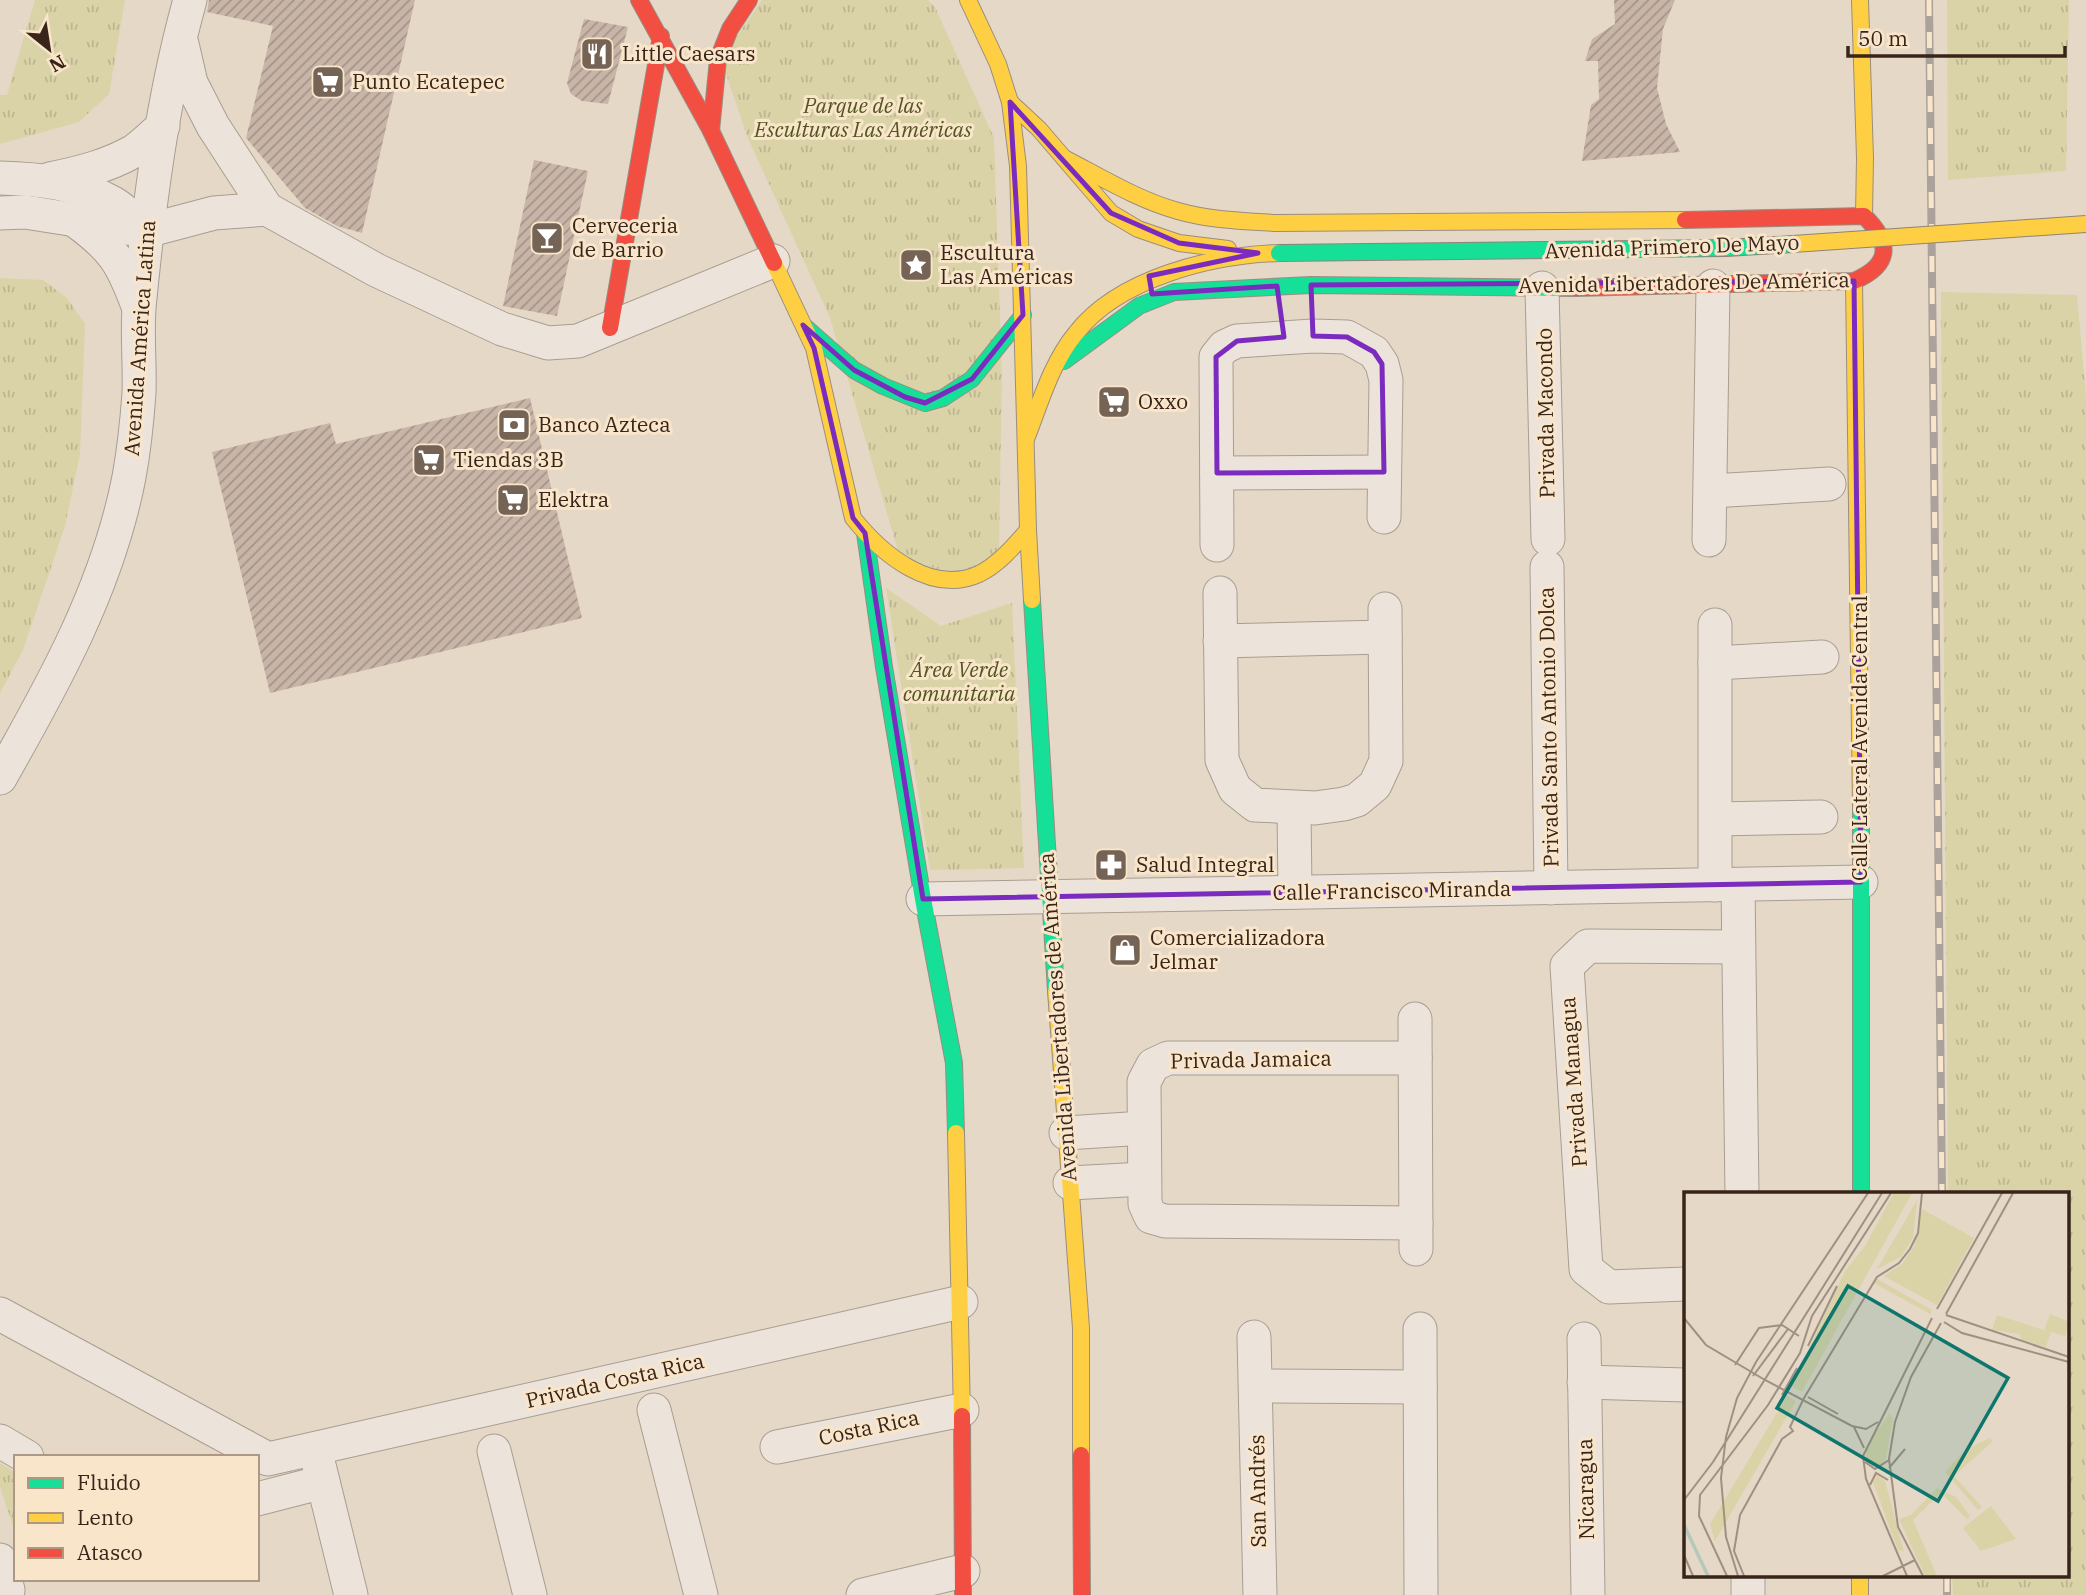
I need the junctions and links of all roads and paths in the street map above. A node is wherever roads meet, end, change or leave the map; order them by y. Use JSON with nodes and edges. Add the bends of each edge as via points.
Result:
{"nodes":[{"id":1,"x":190,"y":0,"type":"edge"},
{"id":2,"x":639,"y":0,"type":"edge"},
{"id":3,"x":748,"y":0,"type":"edge"},
{"id":4,"x":968,"y":0,"type":"edge"},
{"id":5,"x":987,"y":0,"type":"edge"},
{"id":6,"x":1860,"y":0,"type":"edge"},
{"id":7,"x":979,"y":20,"type":"junction"},
{"id":8,"x":180,"y":35,"type":"junction"},
{"id":9,"x":661,"y":36,"type":"junction"},
{"id":10,"x":1010,"y":102,"type":"junction"},
{"id":11,"x":163,"y":126,"type":"junction"},
{"id":12,"x":711,"y":131,"type":"junction"},
{"id":13,"x":1063,"y":157,"type":"junction"},
{"id":14,"x":0,"y":178,"type":"edge"},
{"id":15,"x":46,"y":180,"type":"junction"},
{"id":16,"x":267,"y":209,"type":"junction"},
{"id":17,"x":214,"y":213,"type":"junction"},
{"id":18,"x":0,"y":214,"type":"edge"},
{"id":19,"x":1864,"y":216,"type":"junction"},
{"id":20,"x":75,"y":220,"type":"junction"},
{"id":21,"x":2086,"y":224,"type":"edge"},
{"id":22,"x":146,"y":231,"type":"junction"},
{"id":23,"x":1258,"y":253,"type":"junction"},
{"id":24,"x":773,"y":261,"type":"junction"},
{"id":25,"x":1854,"y":281,"type":"junction"},
{"id":26,"x":1311,"y":285,"type":"junction"},
{"id":27,"x":1277,"y":286,"type":"junction"},
{"id":28,"x":1713,"y":286,"type":"junction"},
{"id":29,"x":1542,"y":288,"type":"junction"},
{"id":30,"x":141,"y":299,"type":"junction"},
{"id":31,"x":1023,"y":315,"type":"junction"},
{"id":32,"x":803,"y":325,"type":"junction"},
{"id":33,"x":610,"y":328,"type":"junction"},
{"id":34,"x":1298,"y":336,"type":"junction"},
{"id":35,"x":1056,"y":367,"type":"junction"},
{"id":36,"x":1026,"y":439,"type":"junction"},
{"id":37,"x":1384,"y":472,"type":"junction"},
{"id":38,"x":1217,"y":473,"type":"junction"},
{"id":39,"x":1829,"y":484,"type":"dead end"},
{"id":40,"x":1711,"y":491,"type":"junction"},
{"id":41,"x":1384,"y":517,"type":"dead end"},
{"id":42,"x":1028,"y":530,"type":"junction"},
{"id":43,"x":865,"y":533,"type":"junction"},
{"id":44,"x":1709,"y":540,"type":"dead end"},
{"id":45,"x":1217,"y":545,"type":"dead end"},
{"id":46,"x":1548,"y":553,"type":"joint"},
{"id":47,"x":1220,"y":593,"type":"dead end"},
{"id":48,"x":1715,"y":625,"type":"dead end"},
{"id":49,"x":1220,"y":641,"type":"junction"},
{"id":50,"x":1822,"y":657,"type":"dead end"},
{"id":51,"x":1715,"y":663,"type":"junction"},
{"id":52,"x":0,"y":778,"type":"edge"},
{"id":53,"x":1304,"y":809,"type":"junction"},
{"id":54,"x":1821,"y":817,"type":"dead end"},
{"id":55,"x":1716,"y":819,"type":"junction"},
{"id":56,"x":1861,"y":882,"type":"junction"},
{"id":57,"x":1726,"y":885,"type":"junction"},
{"id":58,"x":1551,"y":888,"type":"junction"},
{"id":59,"x":1306,"y":892,"type":"junction"},
{"id":60,"x":1049,"y":897,"type":"junction"},
{"id":61,"x":923,"y":899,"type":"junction"},
{"id":62,"x":1738,"y":947,"type":"junction"},
{"id":63,"x":1415,"y":1019,"type":"dead end"},
{"id":64,"x":1415,"y":1058,"type":"junction"},
{"id":65,"x":1144,"y":1128,"type":"junction"},
{"id":66,"x":1066,"y":1133,"type":"junction"},
{"id":67,"x":1144,"y":1179,"type":"junction"},
{"id":68,"x":1070,"y":1183,"type":"junction"},
{"id":69,"x":1742,"y":1192,"type":"edge"},
{"id":70,"x":1861,"y":1192,"type":"edge"},
{"id":71,"x":1684,"y":1284,"type":"edge"},
{"id":72,"x":961,"y":1302,"type":"junction"},
{"id":73,"x":0,"y":1314,"type":"edge"},
{"id":74,"x":1420,"y":1329,"type":"dead end"},
{"id":75,"x":1254,"y":1337,"type":"dead end"},
{"id":76,"x":1584,"y":1339,"type":"dead end"},
{"id":77,"x":1584,"y":1382,"type":"junction"},
{"id":78,"x":1684,"y":1385,"type":"edge"},
{"id":79,"x":1256,"y":1386,"type":"junction"},
{"id":80,"x":1420,"y":1387,"type":"junction"},
{"id":81,"x":654,"y":1410,"type":"dead end"},
{"id":82,"x":962,"y":1410,"type":"junction"},
{"id":83,"x":0,"y":1441,"type":"edge"},
{"id":84,"x":777,"y":1447,"type":"dead end"},
{"id":85,"x":315,"y":1449,"type":"junction"},
{"id":86,"x":494,"y":1451,"type":"dead end"},
{"id":87,"x":24,"y":1455,"type":"edge"},
{"id":88,"x":323,"y":1482,"type":"junction"},
{"id":89,"x":259,"y":1498,"type":"edge"},
{"id":90,"x":963,"y":1583,"type":"edge"},
{"id":91,"x":351,"y":1595,"type":"edge"},
{"id":92,"x":530,"y":1595,"type":"edge"},
{"id":93,"x":701,"y":1595,"type":"edge"},
{"id":94,"x":863,"y":1595,"type":"edge"},
{"id":95,"x":1082,"y":1595,"type":"edge"},
{"id":96,"x":1260,"y":1595,"type":"edge"},
{"id":97,"x":1421,"y":1595,"type":"edge"},
{"id":98,"x":1588,"y":1595,"type":"edge"}],
"edges":[{"from":1,"to":8,"type":"street","name":"Avenida América Latina"},
{"from":2,"to":9,"type":"main road"},
{"from":3,"to":12,"type":"main road","via":[[718,59]]},
{"from":4,"to":7,"type":"main road"},
{"from":5,"to":7,"type":"main road"},
{"from":6,"to":19,"type":"main road"},
{"from":7,"to":10,"type":"main road"},
{"from":8,"to":11,"type":"street","name":"Avenida América Latina"},
{"from":8,"to":16,"type":"street","via":[[191,83]]},
{"from":9,"to":12,"type":"main road"},
{"from":9,"to":33,"type":"main road"},
{"from":10,"to":13,"type":"main road","name":"Avenida Primero De Mayo"},
{"from":10,"to":31,"type":"main road","via":[[1018,166]]},
{"from":11,"to":15,"type":"street","via":[[135,150],[113,161]]},
{"from":11,"to":22,"type":"street","name":"Avenida América Latina"},
{"from":12,"to":24,"type":"main road"},
{"from":13,"to":19,"type":"main road","via":[[1130,193],[1224,220]]},
{"from":13,"to":23,"type":"main road","name":"Avenida Primero De Mayo","via":[[1111,212],[1138,229],[1179,243]]},
{"from":14,"to":15,"type":"street"},
{"from":15,"to":22,"type":"street","via":[[115,204]]},
{"from":16,"to":17,"type":"street"},
{"from":16,"to":33,"type":"street","via":[[376,270],[502,329],[548,343],[578,341]]},
{"from":17,"to":22,"type":"street"},
{"from":17,"to":30,"type":"street","via":[[169,247]]},
{"from":18,"to":20,"type":"street","via":[[25,212]]},
{"from":19,"to":25,"type":"main road","name":"Avenida Libertadores De América","via":[[1881,237],[1883,252],[1880,265]]},
{"from":20,"to":22,"type":"street"},
{"from":20,"to":30,"type":"street","via":[[113,252]]},
{"from":21,"to":23,"type":"main road","name":"Avenida Primero De Mayo","bridge":true,"via":[[1726,248]]},
{"from":22,"to":30,"type":"street","name":"Avenida América Latina"},
{"from":23,"to":35,"type":"main road","name":"Avenida Primero De Mayo","via":[[1143,281],[1108,301],[1075,333]]},
{"from":24,"to":32,"type":"main road"},
{"from":24,"to":33,"type":"street"},
{"from":25,"to":28,"type":"main road","name":"Avenida Libertadores De América"},
{"from":25,"to":56,"type":"main road","name":"Calle Lateral Avenida Central"},
{"from":26,"to":27,"type":"main road","name":"Avenida Libertadores De América"},
{"from":26,"to":29,"type":"main road","name":"Avenida Libertadores De América"},
{"from":26,"to":34,"type":"street"},
{"from":27,"to":34,"type":"street"},
{"from":27,"to":35,"type":"main road","name":"Avenida Libertadores De América","via":[[1174,292],[1139,306]]},
{"from":28,"to":29,"type":"main road","name":"Avenida Libertadores De América"},
{"from":28,"to":40,"type":"street"},
{"from":29,"to":46,"type":"street","name":"Privada Macondo"},
{"from":30,"to":52,"type":"street","name":"Avenida América Latina","via":[[139,393],[129,476],[112,544],[72,644]]},
{"from":31,"to":32,"type":"main road","via":[[972,379],[943,398],[925,403],[854,370]]},
{"from":31,"to":36,"type":"main road"},
{"from":32,"to":43,"type":"main road","via":[[814,348],[853,518]]},
{"from":34,"to":37,"type":"street","via":[[1347,337],[1374,352],[1382,364],[1386,380]]},
{"from":34,"to":38,"type":"street","via":[[1237,341],[1216,357]]},
{"from":35,"to":36,"type":"main road","name":"Avenida Primero De Mayo"},
{"from":36,"to":42,"type":"main road","name":"Avenida Libertadores de América"},
{"from":37,"to":38,"type":"street"},
{"from":37,"to":41,"type":"street"},
{"from":38,"to":45,"type":"street"},
{"from":39,"to":40,"type":"street"},
{"from":40,"to":44,"type":"street"},
{"from":42,"to":43,"type":"main road","via":[[995,565],[973,577],[947,581],[922,576]]},
{"from":42,"to":60,"type":"main road","name":"Avenida Libertadores de América"},
{"from":43,"to":61,"type":"main road"},
{"from":46,"to":58,"type":"street","name":"Privada Santo Antonio Dolca"},
{"from":47,"to":49,"type":"street"},
{"from":48,"to":51,"type":"street"},
{"from":49,"to":53,"type":"street","via":[[1222,760],[1230,781],[1255,806]]},
{"from":49,"to":53,"type":"street","via":[[1385,623],[1386,761],[1381,775],[1357,800]]},
{"from":50,"to":51,"type":"street"},
{"from":51,"to":55,"type":"street"},
{"from":53,"to":59,"type":"street"},
{"from":54,"to":55,"type":"street"},
{"from":55,"to":57,"type":"street"},
{"from":56,"to":57,"type":"street","name":"Calle Francisco Miranda"},
{"from":56,"to":70,"type":"main road","name":"Calle Lateral Avenida Central"},
{"from":57,"to":58,"type":"street","name":"Calle Francisco Miranda"},
{"from":57,"to":62,"type":"street"},
{"from":58,"to":59,"type":"street","name":"Calle Francisco Miranda"},
{"from":59,"to":60,"type":"street","name":"Calle Francisco Miranda"},
{"from":60,"to":61,"type":"street","name":"Calle Francisco Miranda"},
{"from":60,"to":66,"type":"main road","name":"Avenida Libertadores de América"},
{"from":61,"to":72,"type":"main road","via":[[954,1063]]},
{"from":62,"to":69,"type":"street"},
{"from":62,"to":71,"type":"street","name":"Privada Managua","via":[[1588,946],[1567,966],[1586,1269],[1609,1287]]},
{"from":63,"to":64,"type":"street","name":"Privada Jamaica"},
{"from":64,"to":65,"type":"street","name":"Privada Jamaica","via":[[1168,1058],[1153,1065],[1144,1082]]},
{"from":64,"to":67,"type":"street","name":"Privada Jamaica","via":[[1416,1236],[1165,1221],[1151,1217],[1144,1204]]},
{"from":65,"to":66,"type":"street"},
{"from":65,"to":67,"type":"street","name":"Privada Jamaica"},
{"from":66,"to":68,"type":"main road","name":"Avenida Libertadores de América"},
{"from":67,"to":68,"type":"street"},
{"from":68,"to":95,"type":"main road","name":"Avenida Libertadores de América","via":[[1081,1328]]},
{"from":72,"to":82,"type":"main road"},
{"from":72,"to":85,"type":"street","name":"Privada Costa Rica"},
{"from":73,"to":85,"type":"street","name":"Privada Costa Rica","via":[[268,1459]]},
{"from":74,"to":80,"type":"street"},
{"from":75,"to":79,"type":"street","name":"San Andrés"},
{"from":76,"to":77,"type":"street","name":"Nicaragua"},
{"from":77,"to":78,"type":"street"},
{"from":77,"to":98,"type":"street","name":"Nicaragua"},
{"from":79,"to":80,"type":"street"},
{"from":79,"to":96,"type":"street","name":"San Andrés"},
{"from":80,"to":97,"type":"street"},
{"from":81,"to":93,"type":"street"},
{"from":82,"to":84,"type":"street","name":"Costa Rica"},
{"from":82,"to":90,"type":"main road"},
{"from":83,"to":87,"type":"street"},
{"from":85,"to":88,"type":"street"},
{"from":86,"to":92,"type":"street"},
{"from":88,"to":89,"type":"street"},
{"from":88,"to":91,"type":"street"},
{"from":90,"to":94,"type":"street"}]}
